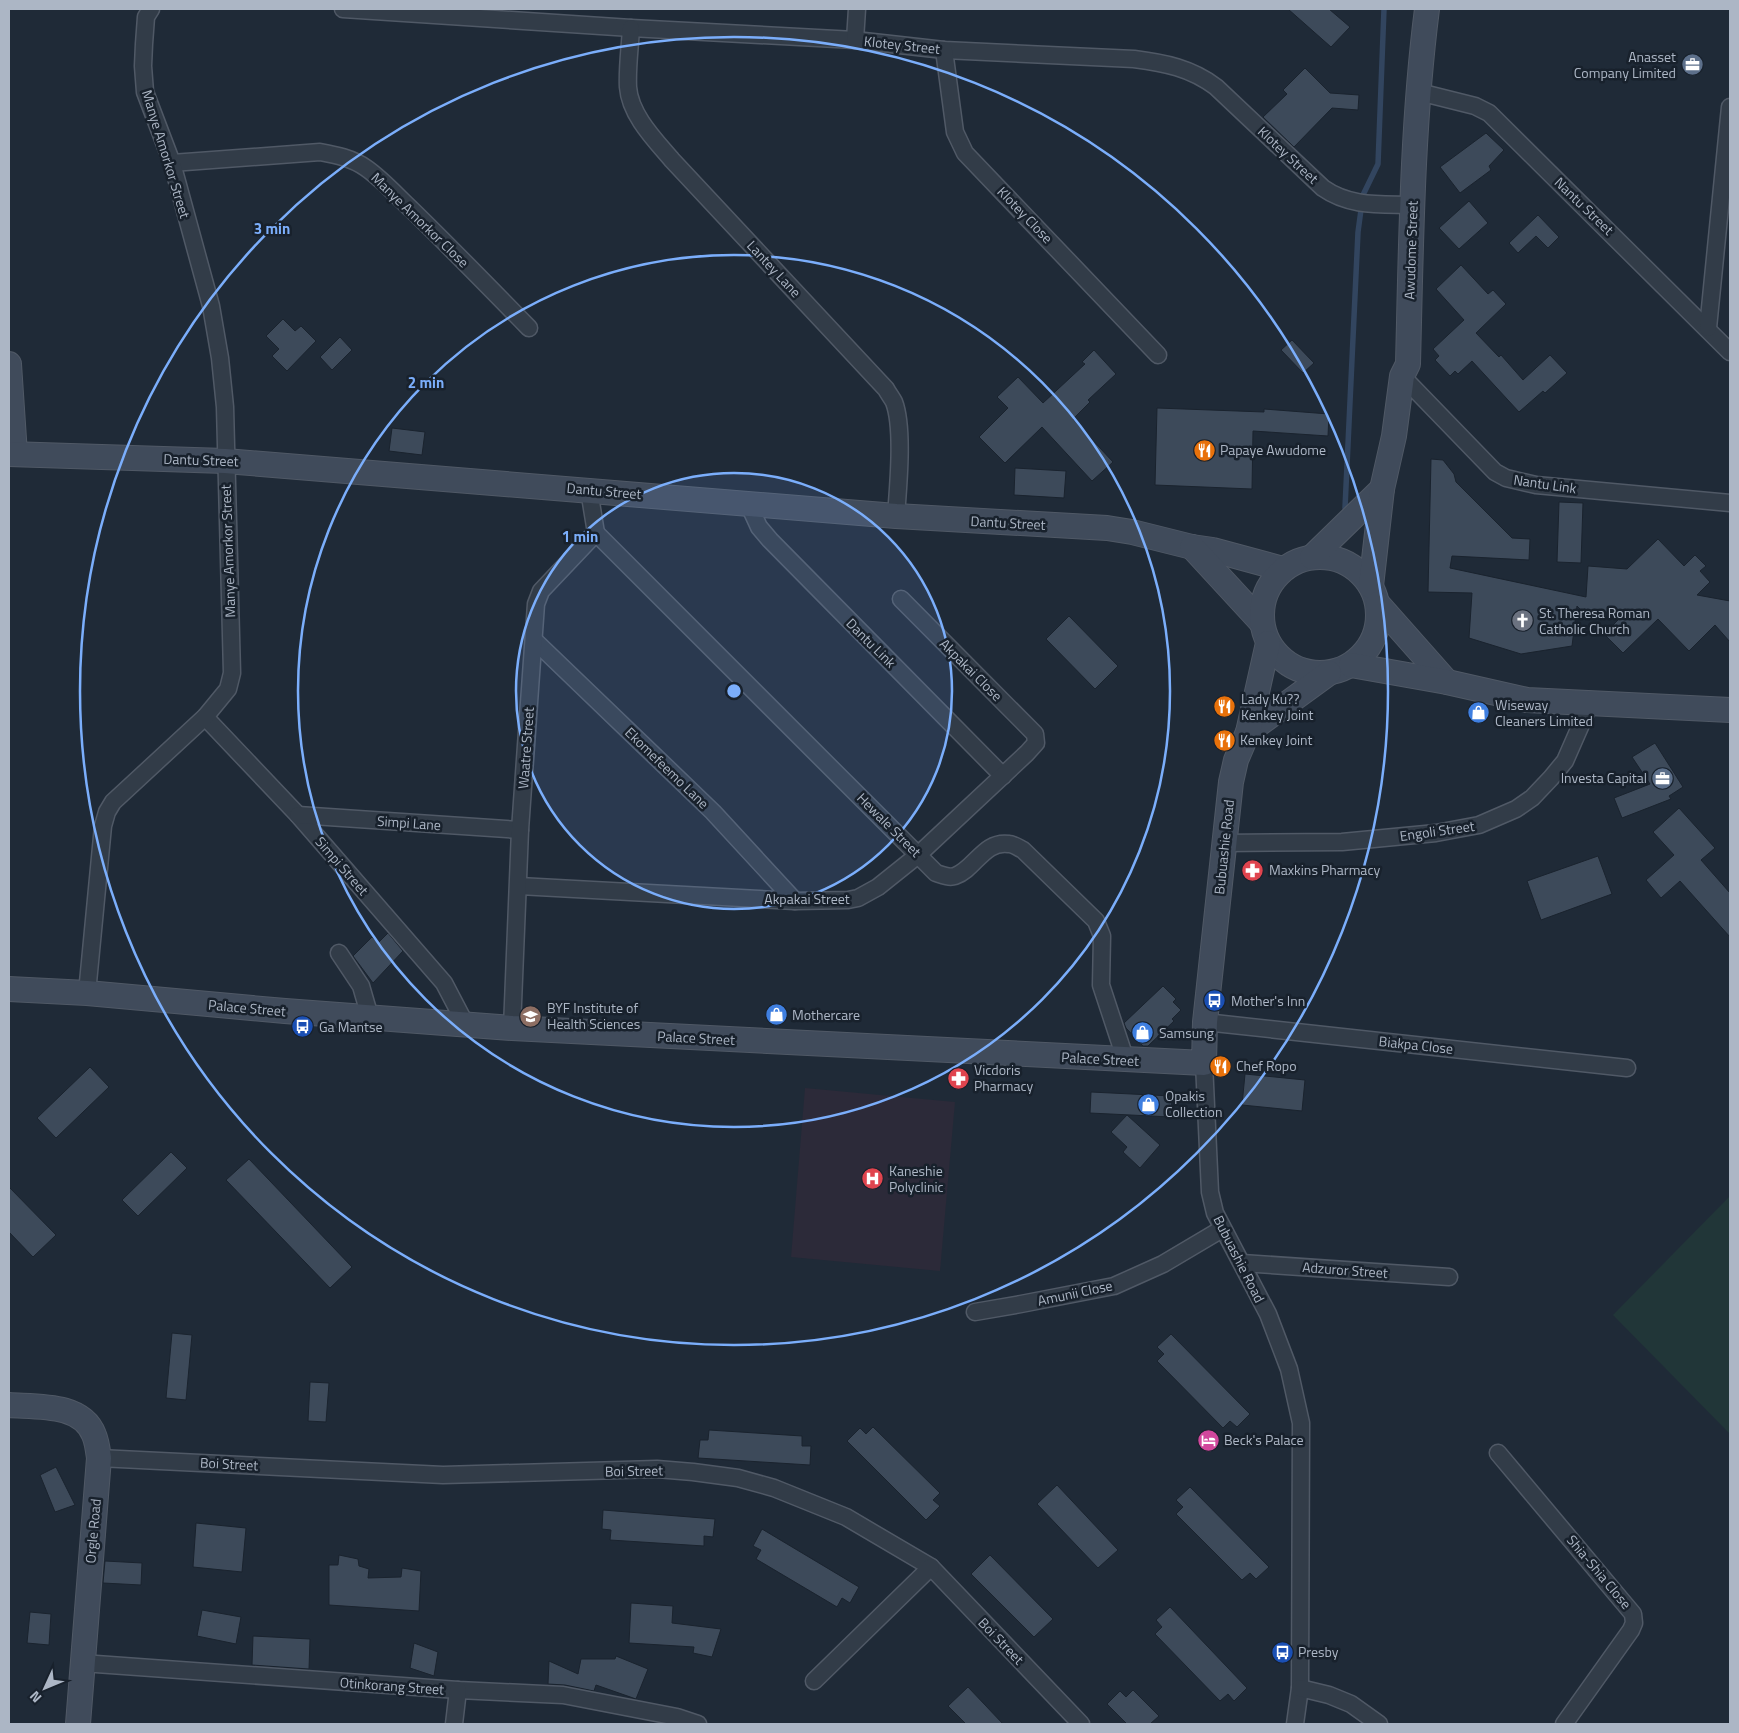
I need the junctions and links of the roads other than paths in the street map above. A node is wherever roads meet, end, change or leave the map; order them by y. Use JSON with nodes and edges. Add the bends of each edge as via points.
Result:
{"nodes":[{"id":1,"x":151,"y":9,"type":"edge"},
{"id":2,"x":343,"y":9,"type":"edge"},
{"id":3,"x":857,"y":9,"type":"edge"},
{"id":4,"x":1426,"y":9,"type":"edge"},
{"id":5,"x":433,"y":11,"type":"edge"},
{"id":6,"x":631,"y":28,"type":"junction"},
{"id":7,"x":855,"y":40,"type":"junction"},
{"id":8,"x":944,"y":50,"type":"junction"},
{"id":9,"x":1419,"y":92,"type":"junction"},
{"id":10,"x":1730,"y":107,"type":"edge"},
{"id":11,"x":172,"y":163,"type":"junction"},
{"id":12,"x":1412,"y":205,"type":"junction"},
{"id":13,"x":529,"y":328,"type":"dead end"},
{"id":14,"x":1708,"y":328,"type":"junction"},
{"id":15,"x":1730,"y":352,"type":"edge"},
{"id":16,"x":1158,"y":355,"type":"dead end"},
{"id":17,"x":9,"y":364,"type":"edge"},
{"id":18,"x":1402,"y":376,"type":"junction"},
{"id":19,"x":12,"y":454,"type":"edge"},
{"id":20,"x":225,"y":461,"type":"junction"},
{"id":21,"x":1382,"y":489,"type":"junction"},
{"id":22,"x":589,"y":490,"type":"junction"},
{"id":23,"x":1730,"y":502,"type":"edge"},
{"id":24,"x":748,"y":503,"type":"junction"},
{"id":25,"x":896,"y":516,"type":"junction"},
{"id":26,"x":596,"y":533,"type":"junction"},
{"id":27,"x":1192,"y":547,"type":"junction"},
{"id":28,"x":1312,"y":557,"type":"junction"},
{"id":29,"x":1283,"y":569,"type":"junction"},
{"id":30,"x":1374,"y":595,"type":"junction"},
{"id":31,"x":901,"y":599,"type":"dead end"},
{"id":32,"x":1265,"y":633,"type":"junction"},
{"id":33,"x":534,"y":640,"type":"junction"},
{"id":34,"x":1351,"y":665,"type":"junction"},
{"id":35,"x":1329,"y":673,"type":"junction"},
{"id":36,"x":1447,"y":682,"type":"junction"},
{"id":37,"x":1590,"y":704,"type":"junction"},
{"id":38,"x":1730,"y":710,"type":"edge"},
{"id":39,"x":205,"y":716,"type":"junction"},
{"id":40,"x":1248,"y":732,"type":"junction"},
{"id":41,"x":1036,"y":742,"type":"joint"},
{"id":42,"x":1003,"y":776,"type":"junction"},
{"id":43,"x":298,"y":815,"type":"junction"},
{"id":44,"x":520,"y":830,"type":"junction"},
{"id":45,"x":1224,"y":843,"type":"junction"},
{"id":46,"x":918,"y":855,"type":"junction"},
{"id":47,"x":519,"y":886,"type":"junction"},
{"id":48,"x":795,"y":901,"type":"junction"},
{"id":49,"x":339,"y":953,"type":"dead end"},
{"id":50,"x":9,"y":989,"type":"edge"},
{"id":51,"x":87,"y":993,"type":"junction"},
{"id":52,"x":370,"y":1017,"type":"junction"},
{"id":53,"x":1206,"y":1022,"type":"junction"},
{"id":54,"x":466,"y":1025,"type":"junction"},
{"id":55,"x":512,"y":1028,"type":"junction"},
{"id":56,"x":1126,"y":1060,"type":"junction"},
{"id":57,"x":1204,"y":1064,"type":"junction"},
{"id":58,"x":1627,"y":1068,"type":"dead end"},
{"id":59,"x":1222,"y":1229,"type":"junction"},
{"id":60,"x":1242,"y":1263,"type":"junction"},
{"id":61,"x":1449,"y":1277,"type":"dead end"},
{"id":62,"x":975,"y":1312,"type":"dead end"},
{"id":63,"x":9,"y":1405,"type":"edge"},
{"id":64,"x":1498,"y":1453,"type":"dead end"},
{"id":65,"x":99,"y":1458,"type":"junction"},
{"id":66,"x":931,"y":1567,"type":"junction"},
{"id":67,"x":82,"y":1663,"type":"junction"},
{"id":68,"x":814,"y":1681,"type":"dead end"},
{"id":69,"x":1300,"y":1688,"type":"junction"},
{"id":70,"x":458,"y":1690,"type":"junction"},
{"id":71,"x":78,"y":1724,"type":"edge"},
{"id":72,"x":454,"y":1724,"type":"edge"},
{"id":73,"x":698,"y":1724,"type":"edge"},
{"id":74,"x":1081,"y":1724,"type":"edge"},
{"id":75,"x":1295,"y":1724,"type":"edge"},
{"id":76,"x":1379,"y":1724,"type":"edge"},
{"id":77,"x":1564,"y":1724,"type":"edge"}],
"edges":[{"from":1,"to":11,"type":"street","name":"Manye Amorkor Street","via":[[146,17],[144,44],[146,92]]},
{"from":2,"to":5,"type":"street","name":"Klotey Street"},
{"from":3,"to":7,"type":"street"},
{"from":4,"to":9,"type":"street","name":"Awudome Street"},
{"from":5,"to":6,"type":"street","name":"Klotey Street"},
{"from":6,"to":7,"type":"street","name":"Klotey Street"},
{"from":6,"to":25,"type":"street","name":"Lantey Lane","via":[[628,87],[644,126],[886,389],[894,402],[899,446]]},
{"from":7,"to":8,"type":"street","name":"Klotey Street"},
{"from":8,"to":12,"type":"street","name":"Klotey Street","via":[[1134,59],[1192,72],[1228,97],[1323,188],[1341,199]]},
{"from":8,"to":16,"type":"street","name":"Klotey Close","via":[[955,132],[965,153]]},
{"from":9,"to":12,"type":"street","name":"Awudome Street"},
{"from":9,"to":14,"type":"street","name":"Nantu Street","via":[[1475,106],[1488,113]]},
{"from":10,"to":14,"type":"street"},
{"from":11,"to":13,"type":"street","name":"Manye Amorkor Close","via":[[320,152],[351,160],[380,180]]},
{"from":11,"to":20,"type":"street","name":"Manye Amorkor Street","via":[[211,306],[225,407]]},
{"from":12,"to":18,"type":"street","name":"Awudome Street","via":[[1408,364]]},
{"from":14,"to":15,"type":"street","name":"Nantu Street"},
{"from":17,"to":19,"type":"street"},
{"from":18,"to":21,"type":"street","name":"Awudome Street","via":[[1394,436]]},
{"from":18,"to":23,"type":"street","name":"Nantu Link","via":[[1495,472],[1506,478],[1536,485]]},
{"from":19,"to":20,"type":"street","name":"Dantu Street"},
{"from":20,"to":22,"type":"street","name":"Dantu Street"},
{"from":20,"to":39,"type":"street","name":"Manye Amorkor Street","via":[[232,673],[228,689]]},
{"from":21,"to":28,"type":"street"},
{"from":21,"to":30,"type":"street","name":"Awudome Street"},
{"from":22,"to":24,"type":"street","name":"Dantu Street"},
{"from":22,"to":26,"type":"street"},
{"from":24,"to":25,"type":"street","name":"Dantu Street"},
{"from":24,"to":42,"type":"street","name":"Dantu Link","via":[[759,527],[770,540]]},
{"from":25,"to":27,"type":"street","name":"Dantu Street","via":[[1107,528]]},
{"from":26,"to":33,"type":"street","name":"Waatre Street","via":[[539,595]]},
{"from":26,"to":46,"type":"street","name":"Hewale Street"},
{"from":27,"to":29,"type":"street","name":"Dantu Street"},
{"from":27,"to":32,"type":"street"},
{"from":28,"to":29,"type":"street"},
{"from":28,"to":30,"type":"street","via":[[1330,557],[1346,562],[1360,573]]},
{"from":29,"to":32,"type":"street","via":[[1270,584],[1262,603]]},
{"from":30,"to":34,"type":"street","via":[[1378,621],[1374,639],[1365,654]]},
{"from":30,"to":36,"type":"street"},
{"from":31,"to":41,"type":"street","name":"Akpakai Close","via":[[1035,734]]},
{"from":32,"to":35,"type":"street","via":[[1279,657],[1294,668],[1311,673]]},
{"from":32,"to":40,"type":"street","name":"Bubuashie Road"},
{"from":33,"to":44,"type":"street","name":"Waatre Street"},
{"from":33,"to":48,"type":"street","name":"Ekomefeemo Lane","via":[[713,812]]},
{"from":34,"to":35,"type":"street"},
{"from":34,"to":36,"type":"street"},
{"from":35,"to":40,"type":"street"},
{"from":36,"to":37,"type":"street","via":[[1527,700]]},
{"from":37,"to":38,"type":"street"},
{"from":37,"to":45,"type":"street","name":"Engoli Street","via":[[1565,761],[1545,785],[1516,809],[1479,825],[1436,833],[1342,842]]},
{"from":39,"to":43,"type":"street","name":"Simpi Street"},
{"from":39,"to":51,"type":"street","name":"Manye Amorkor Street","via":[[113,802],[107,812]]},
{"from":40,"to":45,"type":"street","name":"Bubuashie Road","via":[[1230,782]]},
{"from":41,"to":42,"type":"street","name":"Akpakai Street"},
{"from":42,"to":46,"type":"street","name":"Akpakai Street"},
{"from":43,"to":44,"type":"street","name":"Simpi Lane"},
{"from":43,"to":54,"type":"street","name":"Simpi Street","via":[[444,983]]},
{"from":44,"to":47,"type":"street","name":"Waatre Street"},
{"from":45,"to":53,"type":"street","name":"Bubuashie Road"},
{"from":46,"to":48,"type":"street","name":"Akpakai Street","via":[[878,887],[858,898]]},
{"from":46,"to":56,"type":"street","name":"Hewale Street","via":[[936,873],[954,877],[994,846],[1009,844],[1023,850],[1096,921],[1102,936],[1101,985]]},
{"from":47,"to":48,"type":"street","name":"Akpakai Street"},
{"from":47,"to":55,"type":"street","name":"Waatre Street"},
{"from":49,"to":52,"type":"street","via":[[361,986]]},
{"from":50,"to":51,"type":"street","name":"Palace Street"},
{"from":51,"to":52,"type":"street","name":"Palace Street"},
{"from":52,"to":54,"type":"street","name":"Palace Street"},
{"from":53,"to":57,"type":"street","name":"Bubuashie Road"},
{"from":53,"to":58,"type":"street","name":"Biakpa Close"},
{"from":54,"to":55,"type":"street","name":"Palace Street"},
{"from":55,"to":56,"type":"street","name":"Palace Street"},
{"from":56,"to":57,"type":"street","name":"Palace Street"},
{"from":57,"to":59,"type":"street","name":"Bubuashie Road","via":[[1210,1192]]},
{"from":59,"to":60,"type":"street","name":"Bubuashie Road"},
{"from":59,"to":62,"type":"street","name":"Amunii Close","via":[[1163,1264],[1114,1286]]},
{"from":60,"to":61,"type":"street","name":"Adzuror Street"},
{"from":60,"to":69,"type":"street","name":"Bubuashie Road","via":[[1268,1314],[1289,1369],[1301,1423]]},
{"from":63,"to":65,"type":"street","name":"Orgle Road","via":[[59,1408],[78,1416],[95,1436]]},
{"from":64,"to":77,"type":"street","name":"Shia-Shia Close","via":[[1634,1614],[1631,1630]]},
{"from":65,"to":66,"type":"street","name":"Boi Street","via":[[443,1475],[657,1469],[693,1472],[738,1478],[774,1488],[846,1517]]},
{"from":65,"to":67,"type":"street","name":"Orgle Road"},
{"from":66,"to":68,"type":"street"},
{"from":66,"to":74,"type":"street","name":"Boi Street"},
{"from":67,"to":70,"type":"street","name":"Otinkorang Street"},
{"from":67,"to":71,"type":"street","name":"Orgle Road"},
{"from":69,"to":75,"type":"street","name":"Bubuashie Road"},
{"from":69,"to":76,"type":"street","via":[[1351,1704]]},
{"from":70,"to":72,"type":"street"},
{"from":70,"to":73,"type":"street","name":"Otinkorang Street","via":[[563,1695]]}]}
